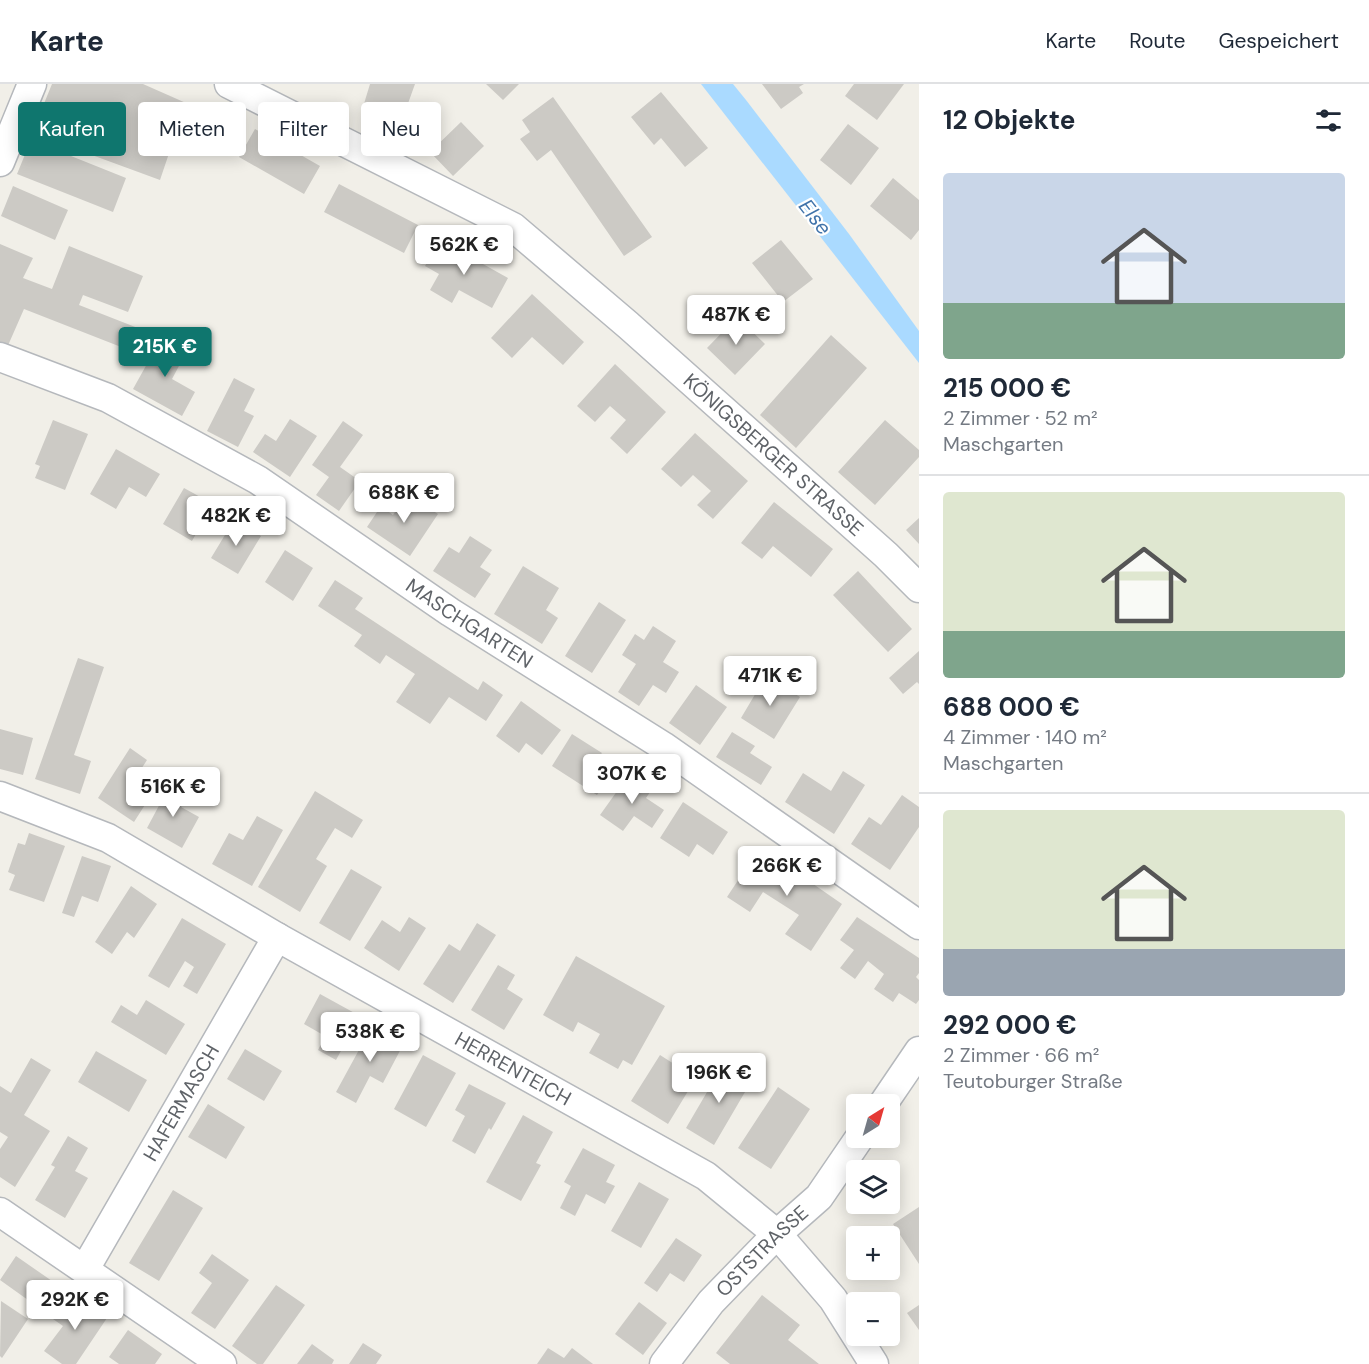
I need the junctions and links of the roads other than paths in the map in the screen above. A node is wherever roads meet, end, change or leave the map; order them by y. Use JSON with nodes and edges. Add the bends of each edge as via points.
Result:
{"nodes":[{"id":1,"x":32,"y":84,"type":"edge"},
{"id":2,"x":229,"y":84,"type":"edge"},
{"id":3,"x":0,"y":162,"type":"edge"},
{"id":4,"x":0,"y":357,"type":"edge"},
{"id":5,"x":919,"y":588,"type":"edge"},
{"id":6,"x":0,"y":796,"type":"edge"},
{"id":7,"x":919,"y":925,"type":"edge"},
{"id":8,"x":277,"y":937,"type":"junction"},
{"id":9,"x":919,"y":1051,"type":"edge"},
{"id":10,"x":890,"y":1094,"type":"edge"},
{"id":11,"x":852,"y":1148,"type":"edge"},
{"id":12,"x":0,"y":1212,"type":"edge"},
{"id":13,"x":777,"y":1234,"type":"junction"},
{"id":14,"x":85,"y":1269,"type":"junction"},
{"id":15,"x":222,"y":1364,"type":"edge"},
{"id":16,"x":664,"y":1364,"type":"edge"},
{"id":17,"x":874,"y":1364,"type":"edge"}],
"edges":[{"from":1,"to":3,"type":"street"},
{"from":2,"to":5,"type":"street","name":"KÖNIGSBERGER STRASSE","via":[[513,227],[646,341]]},
{"from":4,"to":7,"type":"street","name":"MASCHGARTEN","via":[[108,398],[258,480],[450,612],[663,747]]},
{"from":6,"to":8,"type":"street","name":"HERRENTEICH","via":[[108,838]]},
{"from":8,"to":13,"type":"street","name":"HERRENTEICH","via":[[706,1176]]},
{"from":8,"to":14,"type":"street","name":"HAFERMASCH"},
{"from":9,"to":10,"type":"street"},
{"from":11,"to":13,"type":"street","name":"OSTSTRASSE","via":[[819,1197]]},
{"from":12,"to":14,"type":"street"},
{"from":13,"to":16,"type":"street","name":"OSTSTRASSE","via":[[711,1302]]},
{"from":13,"to":17,"type":"street","name":"HERRENTEICH","via":[[833,1299]]},
{"from":14,"to":15,"type":"street"}]}
